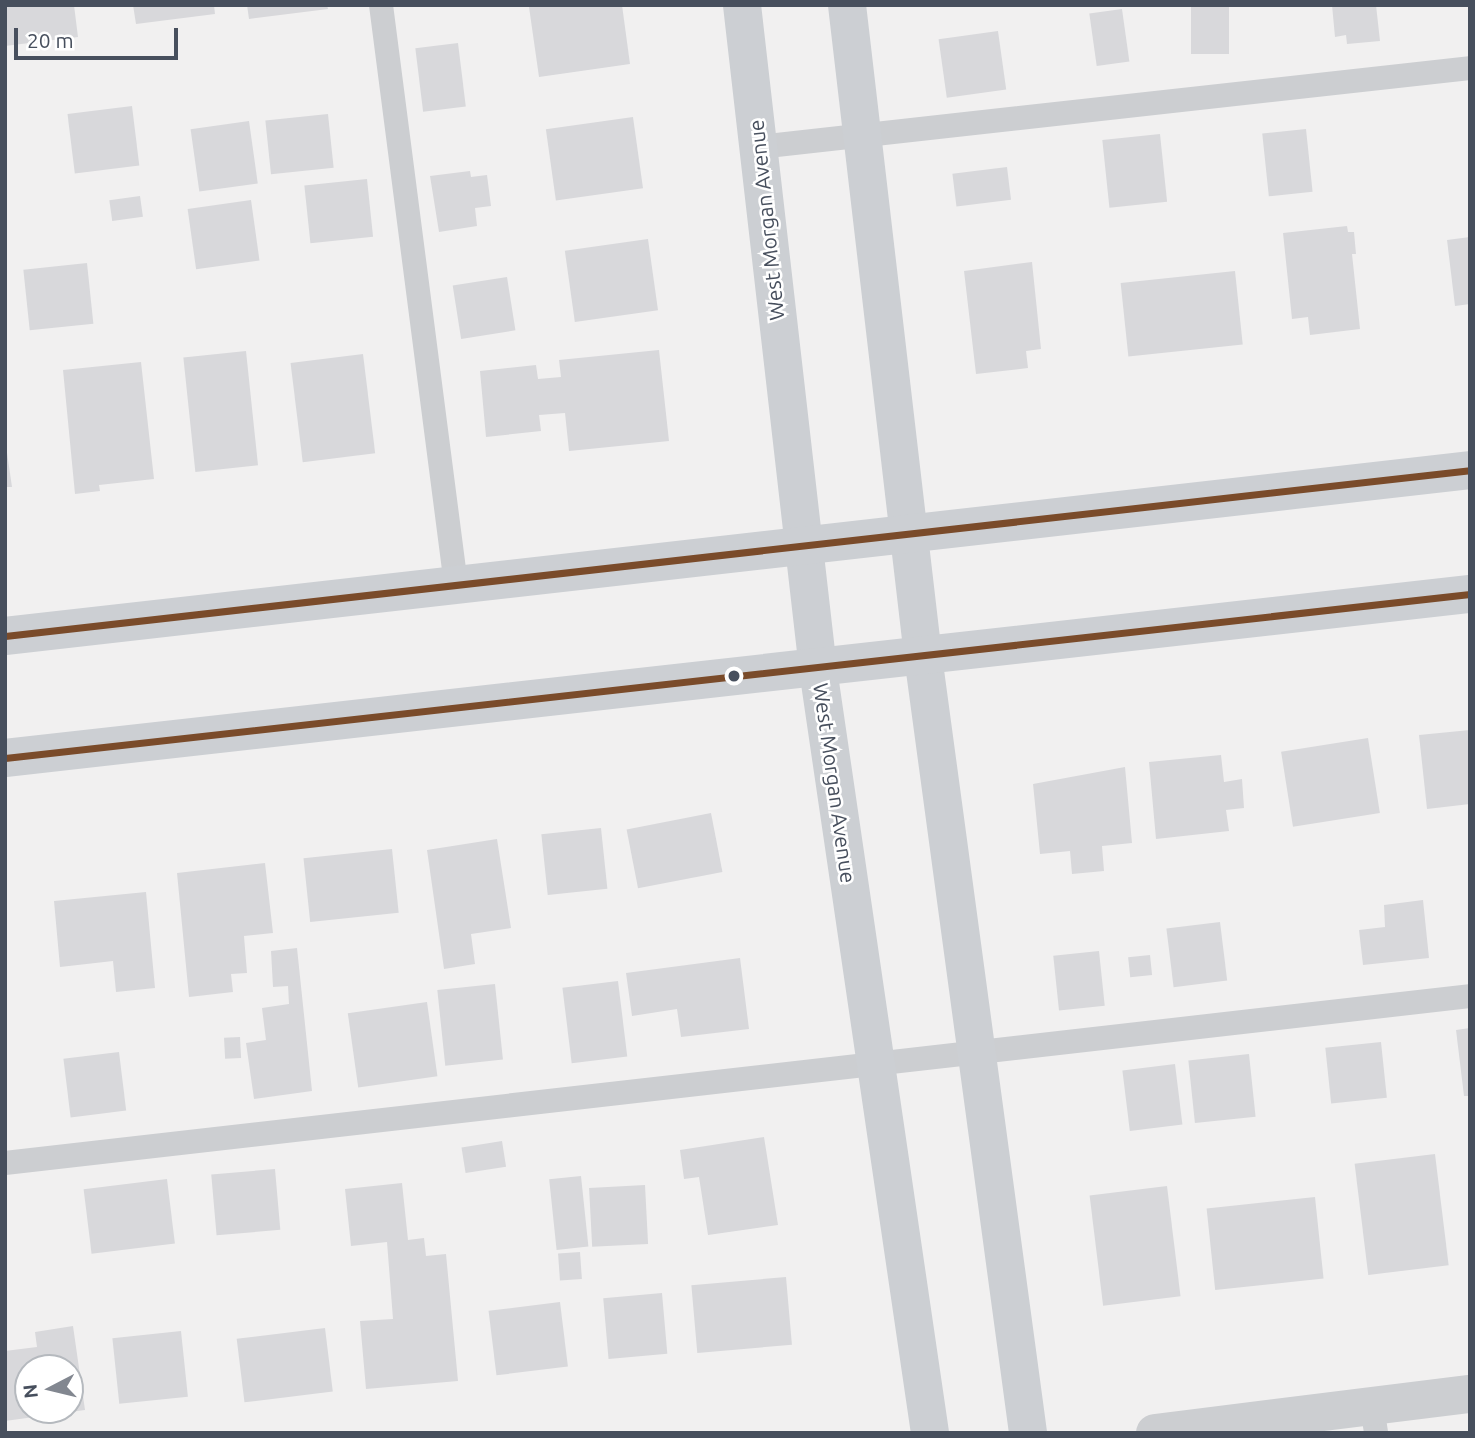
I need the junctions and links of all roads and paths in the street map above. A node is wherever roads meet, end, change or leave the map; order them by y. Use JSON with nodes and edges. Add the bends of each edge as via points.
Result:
{"nodes":[{"id":1,"x":381,"y":5,"type":"edge"},
{"id":2,"x":742,"y":5,"type":"edge"},
{"id":3,"x":847,"y":5,"type":"edge"},
{"id":4,"x":1470,"y":68,"type":"edge"},
{"id":5,"x":862,"y":139,"type":"junction"},
{"id":6,"x":758,"y":147,"type":"junction"},
{"id":7,"x":1470,"y":470,"type":"edge"},
{"id":8,"x":908,"y":536,"type":"junction"},
{"id":9,"x":803,"y":547,"type":"junction"},
{"id":10,"x":456,"y":585,"type":"junction"},
{"id":11,"x":1470,"y":594,"type":"edge"},
{"id":12,"x":5,"y":636,"type":"edge"},
{"id":13,"x":923,"y":656,"type":"junction"},
{"id":14,"x":818,"y":669,"type":"junction"},
{"id":15,"x":5,"y":758,"type":"edge"},
{"id":16,"x":1470,"y":996,"type":"edge"},
{"id":17,"x":975,"y":1054,"type":"junction"},
{"id":18,"x":876,"y":1062,"type":"junction"},
{"id":19,"x":5,"y":1163,"type":"edge"},
{"id":20,"x":1470,"y":1394,"type":"edge"},
{"id":21,"x":1374,"y":1420,"type":"edge"},
{"id":22,"x":930,"y":1433,"type":"edge"},
{"id":23,"x":1028,"y":1433,"type":"edge"},
{"id":24,"x":1155,"y":1433,"type":"edge"}],
"edges":[{"from":1,"to":10,"type":"lane"},
{"from":2,"to":6,"type":"main road","name":"West Morgan Avenue"},
{"from":3,"to":5,"type":"main road"},
{"from":4,"to":5,"type":"lane"},
{"from":5,"to":6,"type":"lane"},
{"from":5,"to":8,"type":"main road"},
{"from":6,"to":9,"type":"main road","name":"West Morgan Avenue"},
{"from":7,"to":8,"type":"main road"},
{"from":8,"to":9,"type":"main road"},
{"from":8,"to":13,"type":"main road"},
{"from":9,"to":10,"type":"main road"},
{"from":9,"to":14,"type":"main road","name":"West Morgan Avenue"},
{"from":10,"to":12,"type":"main road"},
{"from":11,"to":13,"type":"main road"},
{"from":13,"to":14,"type":"main road"},
{"from":13,"to":17,"type":"main road"},
{"from":14,"to":15,"type":"main road"},
{"from":14,"to":18,"type":"main road","name":"West Morgan Avenue"},
{"from":16,"to":17,"type":"lane"},
{"from":17,"to":18,"type":"lane"},
{"from":17,"to":23,"type":"main road"},
{"from":18,"to":19,"type":"lane"},
{"from":18,"to":22,"type":"main road","name":"West Morgan Avenue"},
{"from":20,"to":21,"type":"street"},
{"from":21,"to":24,"type":"street"}]}
